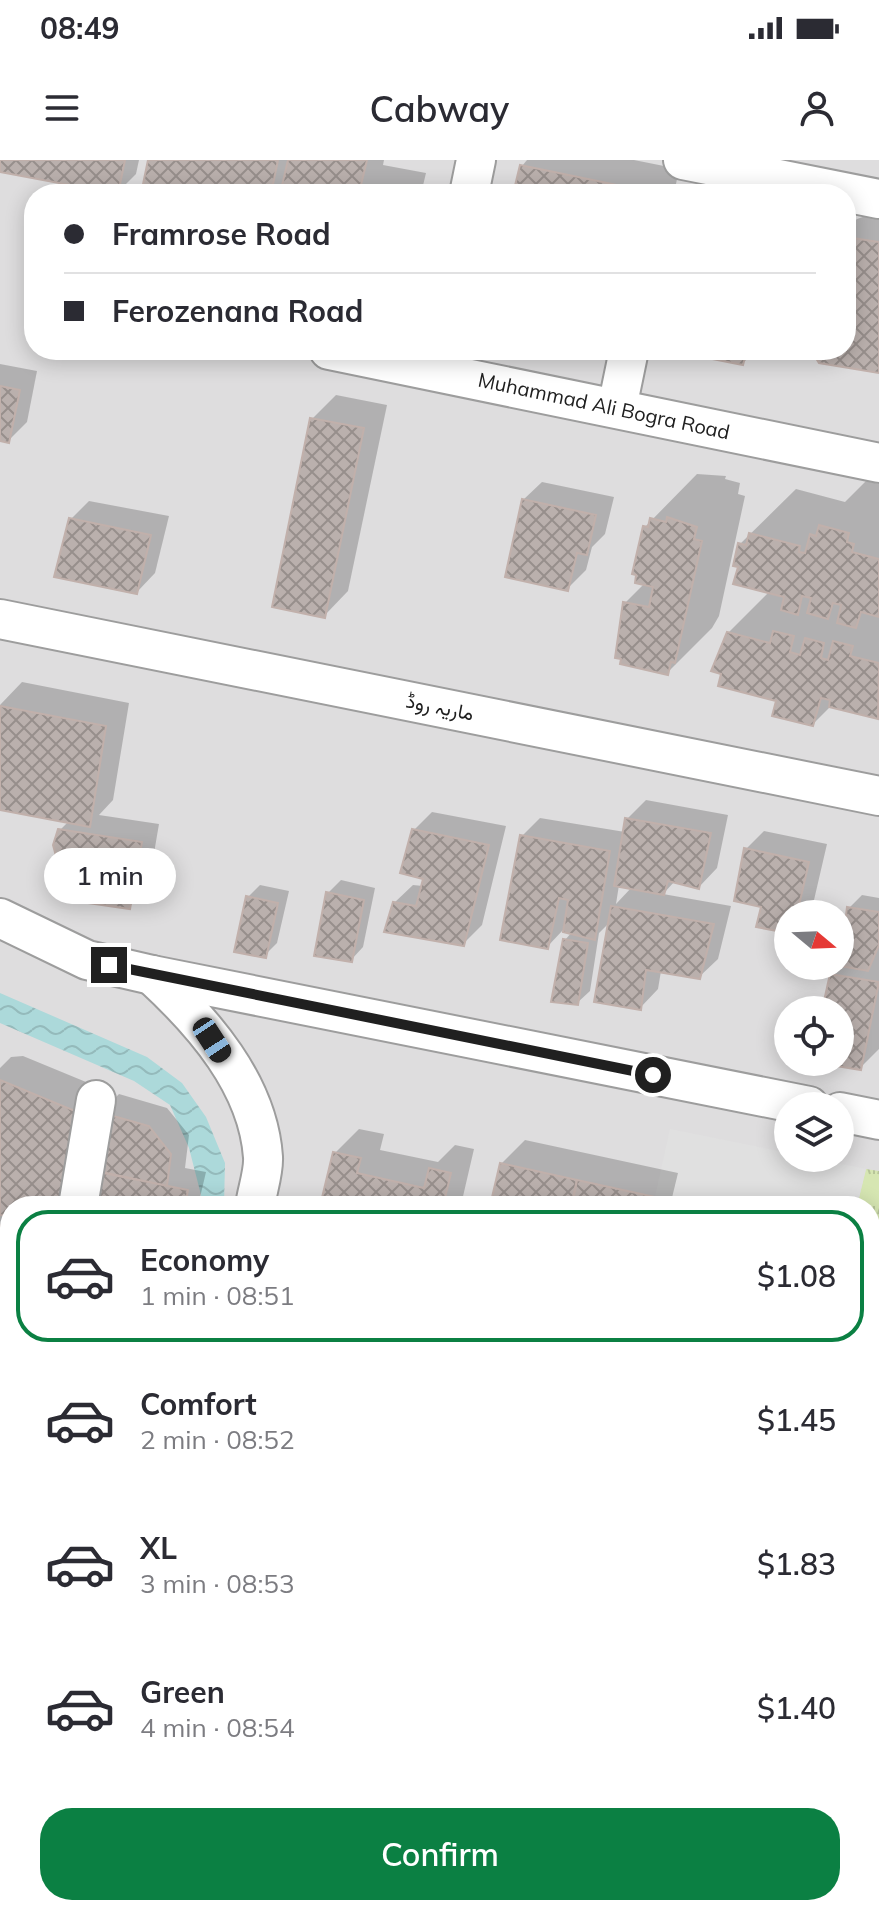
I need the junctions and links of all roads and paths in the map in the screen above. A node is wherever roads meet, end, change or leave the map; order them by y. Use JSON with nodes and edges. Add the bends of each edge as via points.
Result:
{"nodes":[{"id":1,"x":476,"y":160,"type":"edge"},
{"id":2,"x":683,"y":160,"type":"edge"},
{"id":3,"x":471,"y":184,"type":"edge"},
{"id":4,"x":804,"y":184,"type":"edge"},
{"id":5,"x":856,"y":194,"type":"edge"},
{"id":6,"x":879,"y":199,"type":"edge"},
{"id":7,"x":436,"y":360,"type":"edge"},
{"id":8,"x":627,"y":360,"type":"edge"},
{"id":9,"x":617,"y":408,"type":"junction"},
{"id":10,"x":879,"y":463,"type":"edge"},
{"id":11,"x":0,"y":619,"type":"edge"},
{"id":12,"x":879,"y":796,"type":"edge"},
{"id":13,"x":0,"y":918,"type":"edge"},
{"id":14,"x":152,"y":975,"type":"junction"},
{"id":15,"x":774,"y":1099,"type":"edge"},
{"id":16,"x":96,"y":1100,"type":"dead end"},
{"id":17,"x":854,"y":1115,"type":"edge"},
{"id":18,"x":879,"y":1120,"type":"edge"},
{"id":19,"x":80,"y":1196,"type":"edge"},
{"id":20,"x":257,"y":1196,"type":"edge"}],
"edges":[{"from":1,"to":3,"type":"street"},
{"from":2,"to":4,"type":"street"},
{"from":5,"to":6,"type":"street"},
{"from":7,"to":9,"type":"street","name":"Muhammad Ali Bogra Road"},
{"from":8,"to":9,"type":"street"},
{"from":9,"to":10,"type":"street","name":"Muhammad Ali Bogra Road"},
{"from":11,"to":12,"type":"street","name":"ماریہ روڈ"},
{"from":13,"to":14,"type":"street","via":[[87,960]]},
{"from":14,"to":15,"type":"street"},
{"from":14,"to":20,"type":"street","via":[[197,1016],[251,1103],[263,1158]]},
{"from":16,"to":19,"type":"street"},
{"from":17,"to":18,"type":"street"}]}
